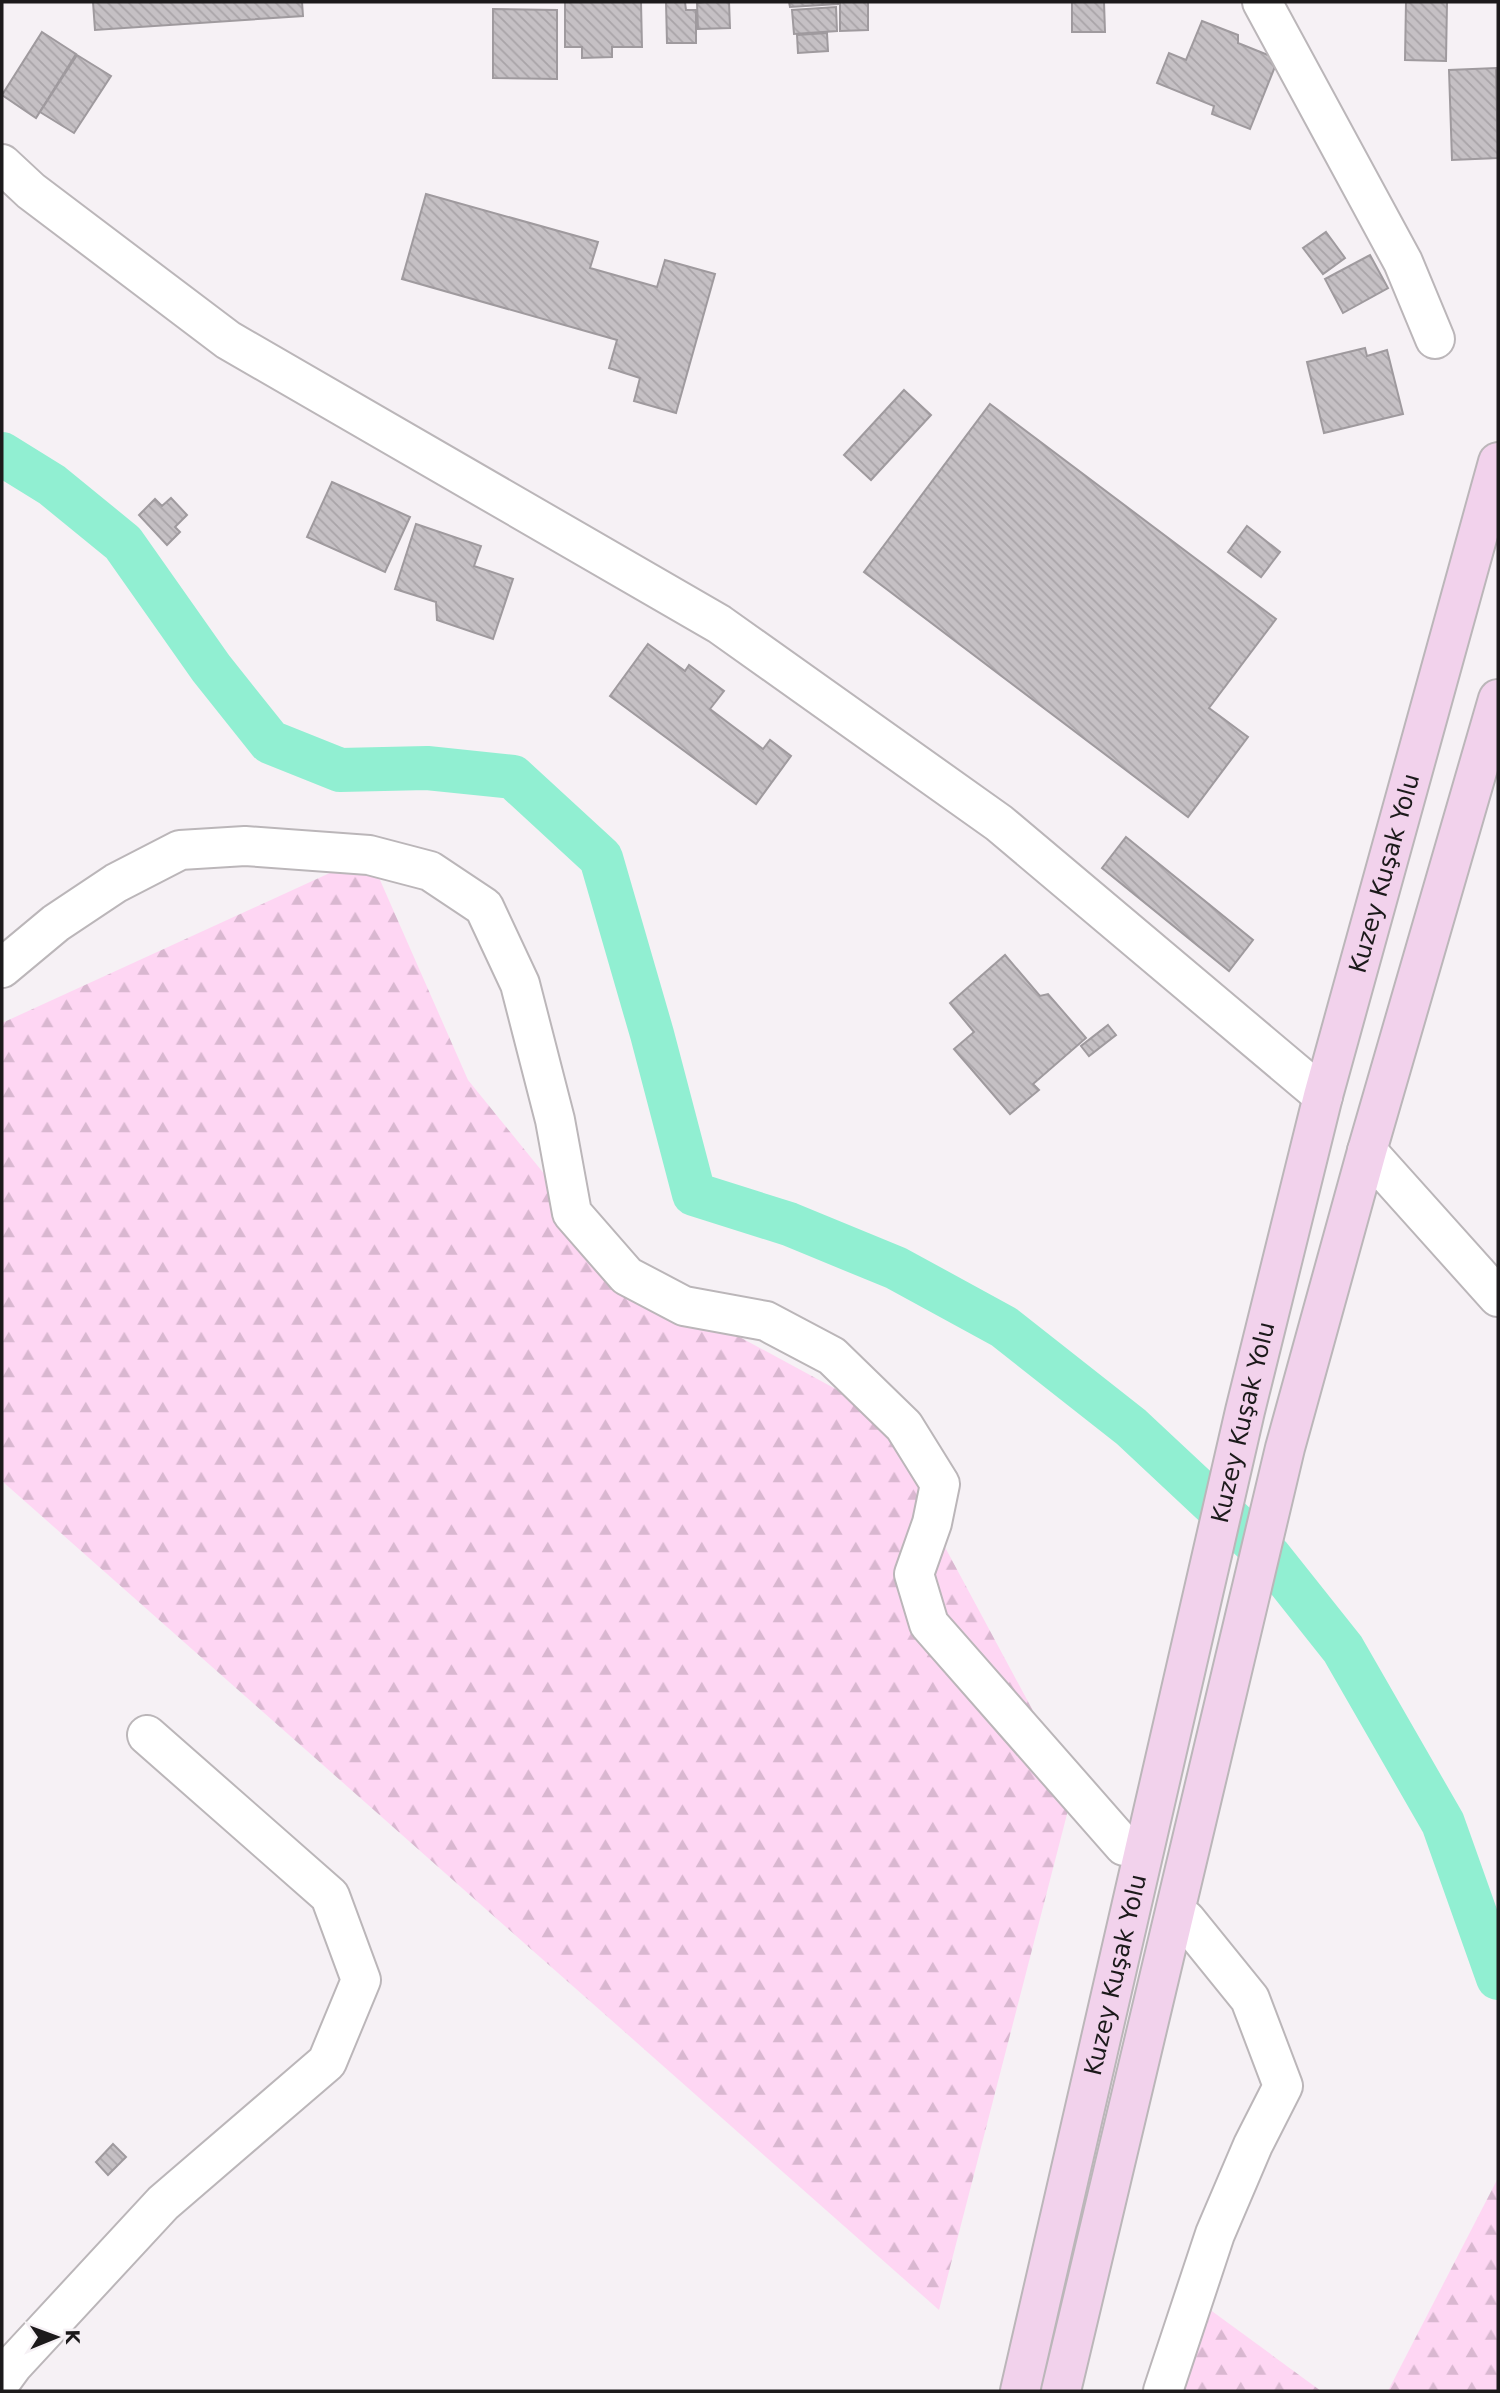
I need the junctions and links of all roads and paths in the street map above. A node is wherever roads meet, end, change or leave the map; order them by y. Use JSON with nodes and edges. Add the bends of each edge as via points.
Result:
{"nodes":[{"id":1,"x":1262,"y":2,"type":"edge"},
{"id":2,"x":2,"y":164,"type":"edge"},
{"id":3,"x":1435,"y":339,"type":"dead end"},
{"id":4,"x":1498,"y":461,"type":"edge"},
{"id":5,"x":1498,"y":699,"type":"edge"},
{"id":6,"x":2,"y":968,"type":"edge"},
{"id":7,"x":1323,"y":1096,"type":"junction"},
{"id":8,"x":1367,"y":1151,"type":"junction"},
{"id":9,"x":1498,"y":1297,"type":"edge"},
{"id":10,"x":147,"y":1735,"type":"dead end"},
{"id":11,"x":1124,"y":1846,"type":"dead end"},
{"id":12,"x":1186,"y":1920,"type":"dead end"},
{"id":13,"x":2,"y":2380,"type":"edge"},
{"id":14,"x":1020,"y":2391,"type":"edge"},
{"id":15,"x":1061,"y":2391,"type":"edge"},
{"id":16,"x":1163,"y":2391,"type":"edge"}],
"edges":[{"from":1,"to":3,"type":"street","via":[[1403,262]]},
{"from":2,"to":7,"type":"street","via":[[30,191],[228,340],[730,632],[999,823]]},
{"from":4,"to":7,"type":"main road","name":"Kuzey Kuşak Yolu"},
{"from":5,"to":8,"type":"main road","name":"Kuzey Kuşak Yolu"},
{"from":6,"to":11,"type":"street","via":[[56,923],[116,883],[180,850],[245,846],[369,855],[430,871],[484,907],[520,984],[555,1120],[572,1213],[627,1276],[684,1306],[766,1321],[832,1356],[904,1426],[940,1484],[914,1574],[929,1624]]},
{"from":7,"to":14,"type":"main road","name":"Kuzey Kuşak Yolu","via":[[1245,1411]]},
{"from":8,"to":9,"type":"street"},
{"from":8,"to":15,"type":"main road","name":"Kuzey Kuşak Yolu","via":[[1285,1448]]},
{"from":10,"to":13,"type":"street","via":[[330,1896],[361,1980],[327,2062],[163,2203]]},
{"from":12,"to":16,"type":"street","via":[[1250,1998],[1283,2086],[1215,2234]]}]}
